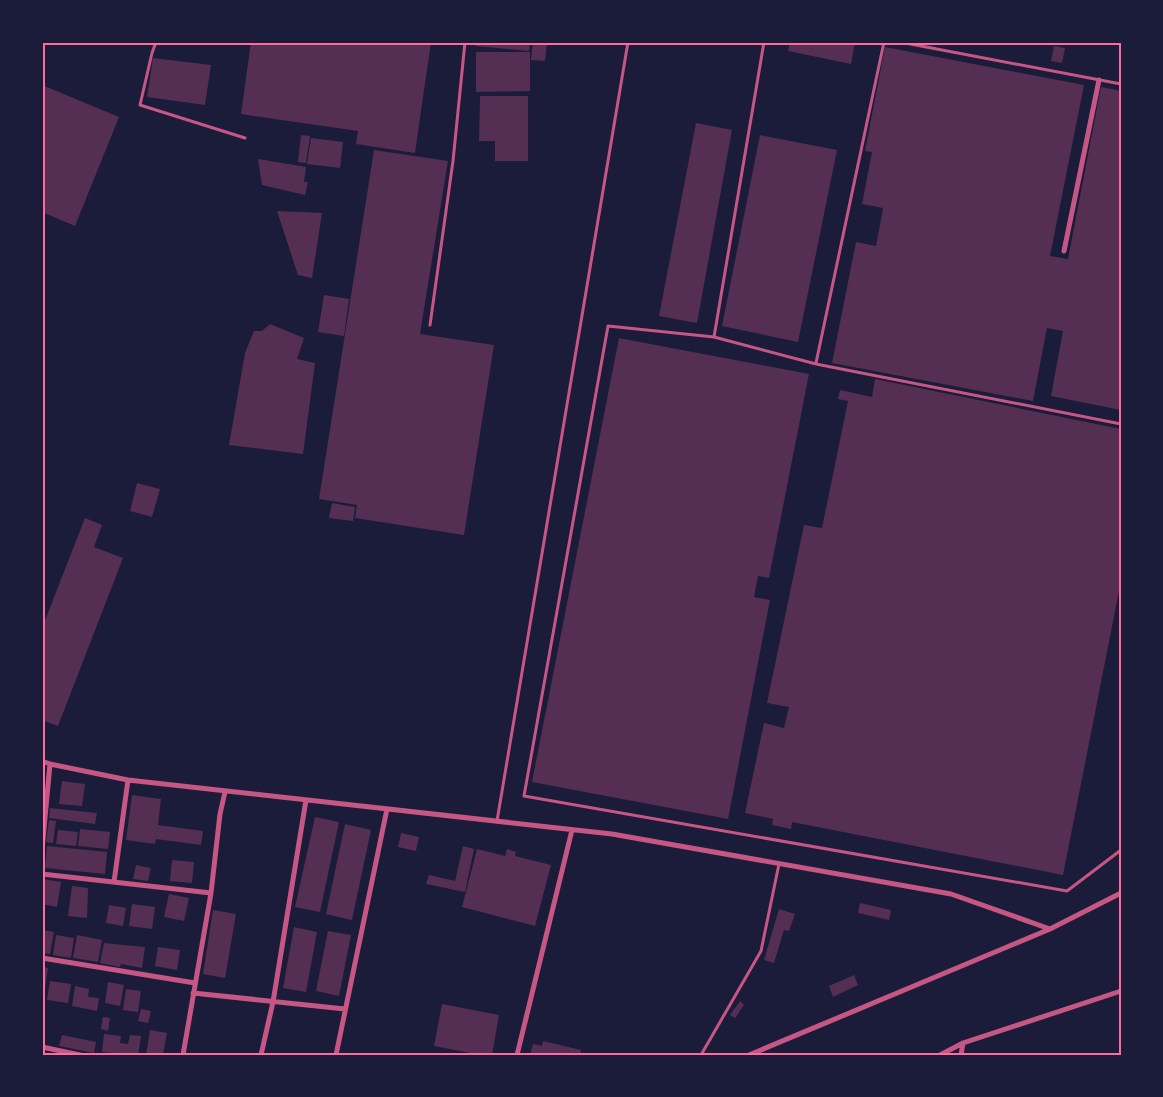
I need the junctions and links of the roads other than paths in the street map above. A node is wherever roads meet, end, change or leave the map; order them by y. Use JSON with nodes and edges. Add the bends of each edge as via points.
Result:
{"nodes":[{"id":1,"x":156,"y":42,"type":"edge"},
{"id":2,"x":465,"y":42,"type":"edge"},
{"id":3,"x":628,"y":42,"type":"edge"},
{"id":4,"x":764,"y":42,"type":"edge"},
{"id":5,"x":884,"y":42,"type":"edge"},
{"id":6,"x":900,"y":42,"type":"edge"},
{"id":7,"x":1116,"y":42,"type":"edge"},
{"id":8,"x":1121,"y":43,"type":"edge"},
{"id":9,"x":1100,"y":80,"type":"junction"},
{"id":10,"x":1121,"y":84,"type":"edge"},
{"id":11,"x":245,"y":138,"type":"dead end"},
{"id":12,"x":1064,"y":251,"type":"dead end"},
{"id":13,"x":430,"y":325,"type":"dead end"},
{"id":14,"x":714,"y":338,"type":"junction"},
{"id":15,"x":816,"y":364,"type":"junction"},
{"id":16,"x":1121,"y":424,"type":"edge"},
{"id":17,"x":42,"y":760,"type":"edge"},
{"id":18,"x":50,"y":764,"type":"junction"},
{"id":19,"x":128,"y":780,"type":"junction"},
{"id":20,"x":225,"y":792,"type":"junction"},
{"id":21,"x":306,"y":801,"type":"junction"},
{"id":22,"x":387,"y":809,"type":"junction"},
{"id":23,"x":496,"y":822,"type":"junction"},
{"id":24,"x":572,"y":830,"type":"junction"},
{"id":25,"x":42,"y":850,"type":"edge"},
{"id":26,"x":1121,"y":850,"type":"edge"},
{"id":27,"x":779,"y":864,"type":"junction"},
{"id":28,"x":42,"y":874,"type":"edge"},
{"id":29,"x":114,"y":882,"type":"junction"},
{"id":30,"x":1121,"y":893,"type":"edge"},
{"id":31,"x":211,"y":894,"type":"junction"},
{"id":32,"x":1050,"y":929,"type":"junction"},
{"id":33,"x":42,"y":958,"type":"edge"},
{"id":34,"x":195,"y":983,"type":"junction"},
{"id":35,"x":1121,"y":991,"type":"edge"},
{"id":36,"x":193,"y":993,"type":"junction"},
{"id":37,"x":273,"y":1002,"type":"junction"},
{"id":38,"x":345,"y":1009,"type":"junction"},
{"id":39,"x":963,"y":1044,"type":"junction"},
{"id":40,"x":42,"y":1047,"type":"edge"},
{"id":41,"x":80,"y":1055,"type":"edge"},
{"id":42,"x":183,"y":1055,"type":"edge"},
{"id":43,"x":261,"y":1055,"type":"edge"},
{"id":44,"x":336,"y":1055,"type":"edge"},
{"id":45,"x":517,"y":1055,"type":"edge"},
{"id":46,"x":701,"y":1055,"type":"edge"},
{"id":47,"x":750,"y":1055,"type":"edge"},
{"id":48,"x":940,"y":1055,"type":"edge"},
{"id":49,"x":961,"y":1055,"type":"edge"}],
"edges":[{"from":1,"to":11,"type":"lane","via":[[140,105]]},
{"from":2,"to":13,"type":"lane"},
{"from":3,"to":23,"type":"lane"},
{"from":4,"to":14,"type":"lane"},
{"from":5,"to":15,"type":"lane"},
{"from":6,"to":9,"type":"lane"},
{"from":7,"to":8,"type":"street"},
{"from":9,"to":10,"type":"lane"},
{"from":9,"to":12,"type":"street"},
{"from":14,"to":15,"type":"lane"},
{"from":14,"to":26,"type":"lane","via":[[608,326],[524,796],[1067,891]]},
{"from":15,"to":16,"type":"lane"},
{"from":17,"to":18,"type":"street"},
{"from":18,"to":19,"type":"street"},
{"from":18,"to":25,"type":"street"},
{"from":19,"to":20,"type":"street"},
{"from":19,"to":29,"type":"street"},
{"from":20,"to":21,"type":"street"},
{"from":20,"to":31,"type":"street"},
{"from":21,"to":22,"type":"street"},
{"from":21,"to":37,"type":"street"},
{"from":22,"to":23,"type":"street"},
{"from":22,"to":38,"type":"street"},
{"from":23,"to":24,"type":"street"},
{"from":24,"to":27,"type":"street"},
{"from":24,"to":45,"type":"street"},
{"from":27,"to":32,"type":"street","via":[[951,894]]},
{"from":27,"to":46,"type":"lane","via":[[761,951]]},
{"from":28,"to":29,"type":"street"},
{"from":29,"to":31,"type":"street"},
{"from":30,"to":32,"type":"street"},
{"from":31,"to":34,"type":"street"},
{"from":32,"to":47,"type":"street"},
{"from":33,"to":34,"type":"street"},
{"from":34,"to":36,"type":"street"},
{"from":35,"to":39,"type":"street"},
{"from":36,"to":37,"type":"street"},
{"from":36,"to":42,"type":"street"},
{"from":37,"to":38,"type":"street"},
{"from":37,"to":43,"type":"street"},
{"from":38,"to":44,"type":"street"},
{"from":39,"to":48,"type":"street"},
{"from":39,"to":49,"type":"street"},
{"from":40,"to":41,"type":"street"}]}
